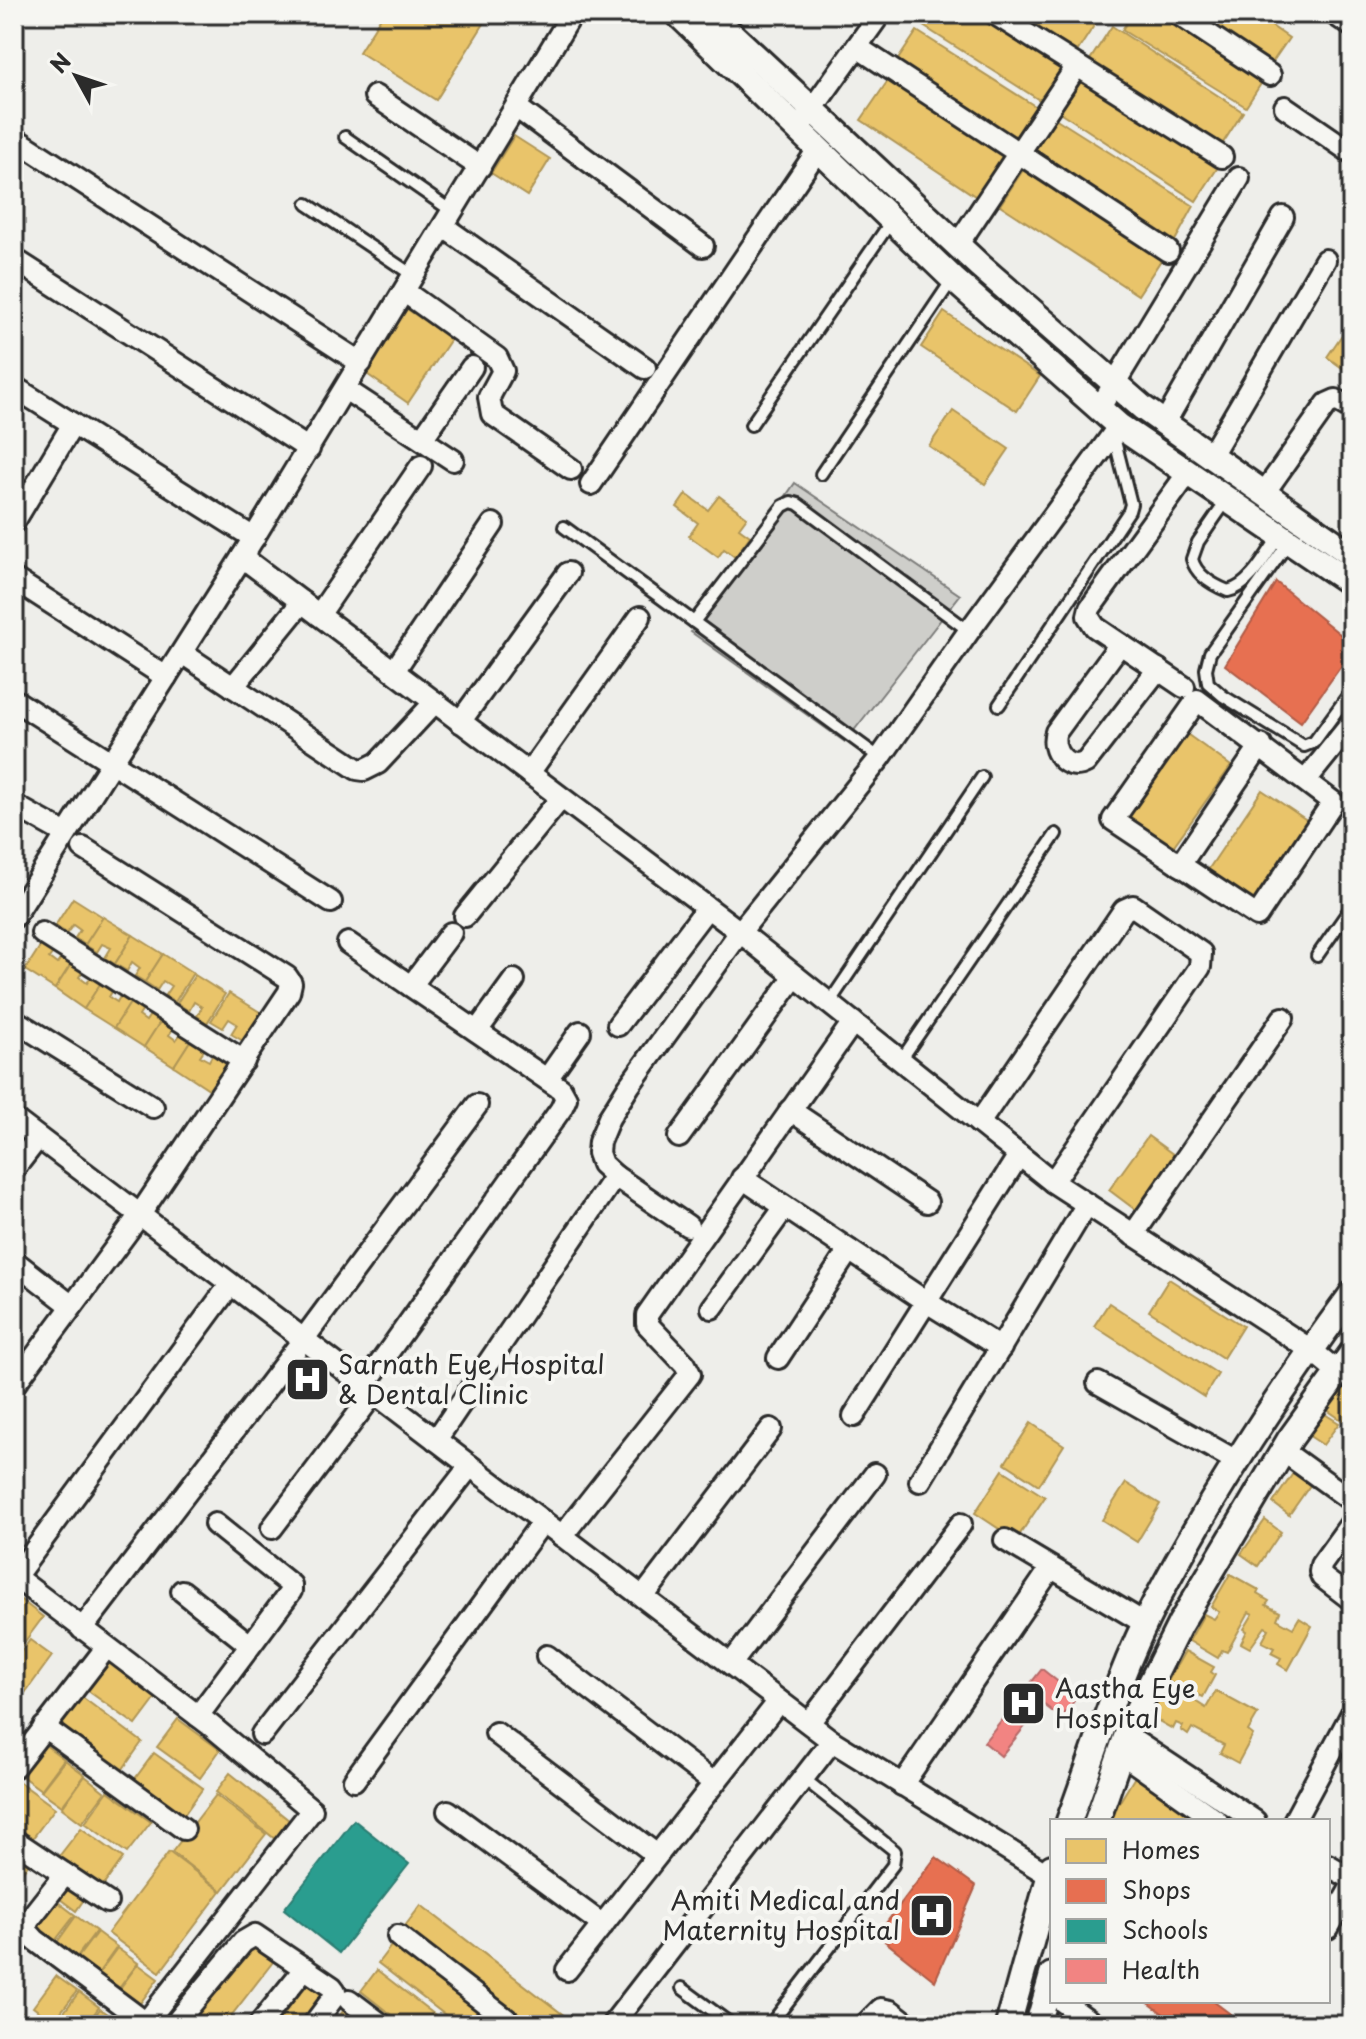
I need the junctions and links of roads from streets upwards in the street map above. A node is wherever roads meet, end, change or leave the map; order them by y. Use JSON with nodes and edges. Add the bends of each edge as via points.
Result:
{"nodes":[{"id":1,"x":572,"y":14,"type":"edge"},
{"id":2,"x":678,"y":14,"type":"edge"},
{"id":3,"x":710,"y":14,"type":"edge"},
{"id":4,"x":880,"y":14,"type":"edge"},
{"id":5,"x":995,"y":14,"type":"edge"},
{"id":6,"x":1178,"y":14,"type":"edge"},
{"id":7,"x":1334,"y":14,"type":"edge"},
{"id":8,"x":1352,"y":26,"type":"edge"},
{"id":9,"x":857,"y":47,"type":"junction"},
{"id":10,"x":1077,"y":66,"type":"junction"},
{"id":11,"x":1270,"y":75,"type":"dead end"},
{"id":12,"x":375,"y":96,"type":"dead end"},
{"id":13,"x":516,"y":107,"type":"junction"},
{"id":14,"x":1285,"y":107,"type":"dead end"},
{"id":15,"x":813,"y":108,"type":"junction"},
{"id":16,"x":798,"y":129,"type":"junction"},
{"id":17,"x":14,"y":138,"type":"edge"},
{"id":18,"x":819,"y":148,"type":"junction"},
{"id":19,"x":1352,"y":153,"type":"edge"},
{"id":20,"x":1018,"y":154,"type":"junction"},
{"id":21,"x":1222,"y":157,"type":"dead end"},
{"id":22,"x":480,"y":167,"type":"junction"},
{"id":23,"x":1239,"y":178,"type":"dead end"},
{"id":24,"x":1283,"y":217,"type":"dead end"},
{"id":25,"x":448,"y":220,"type":"junction"},
{"id":26,"x":958,"y":244,"type":"junction"},
{"id":27,"x":703,"y":246,"type":"dead end"},
{"id":28,"x":1168,"y":251,"type":"dead end"},
{"id":29,"x":14,"y":259,"type":"edge"},
{"id":30,"x":1325,"y":260,"type":"dead end"},
{"id":31,"x":410,"y":284,"type":"junction"},
{"id":32,"x":361,"y":363,"type":"junction"},
{"id":33,"x":472,"y":367,"type":"dead end"},
{"id":34,"x":645,"y":368,"type":"dead end"},
{"id":35,"x":1115,"y":383,"type":"junction"},
{"id":36,"x":14,"y":387,"type":"edge"},
{"id":37,"x":345,"y":389,"type":"junction"},
{"id":38,"x":1099,"y":409,"type":"junction"},
{"id":39,"x":1352,"y":409,"type":"edge"},
{"id":40,"x":73,"y":424,"type":"junction"},
{"id":41,"x":1164,"y":424,"type":"junction"},
{"id":42,"x":1116,"y":429,"type":"junction"},
{"id":43,"x":422,"y":439,"type":"junction"},
{"id":44,"x":309,"y":449,"type":"junction"},
{"id":45,"x":1210,"y":457,"type":"junction"},
{"id":46,"x":453,"y":460,"type":"dead end"},
{"id":47,"x":421,"y":466,"type":"dead end"},
{"id":48,"x":571,"y":469,"type":"dead end"},
{"id":49,"x":1188,"y":473,"type":"junction"},
{"id":50,"x":591,"y":484,"type":"dead end"},
{"id":51,"x":1264,"y":493,"type":"junction"},
{"id":52,"x":14,"y":522,"type":"edge"},
{"id":53,"x":493,"y":524,"type":"dead end"},
{"id":54,"x":254,"y":538,"type":"junction"},
{"id":55,"x":1350,"y":550,"type":"edge"},
{"id":56,"x":242,"y":557,"type":"junction"},
{"id":57,"x":568,"y":573,"type":"dead end"},
{"id":58,"x":14,"y":579,"type":"edge"},
{"id":59,"x":1352,"y":584,"type":"edge"},
{"id":60,"x":302,"y":602,"type":"junction"},
{"id":61,"x":319,"y":615,"type":"junction"},
{"id":62,"x":640,"y":617,"type":"dead end"},
{"id":63,"x":1120,"y":644,"type":"junction"},
{"id":64,"x":182,"y":653,"type":"junction"},
{"id":65,"x":1158,"y":669,"type":"junction"},
{"id":66,"x":394,"y":671,"type":"junction"},
{"id":67,"x":166,"y":677,"type":"junction"},
{"id":68,"x":233,"y":687,"type":"junction"},
{"id":69,"x":1184,"y":687,"type":"dead end"},
{"id":70,"x":14,"y":700,"type":"edge"},
{"id":71,"x":435,"y":702,"type":"junction"},
{"id":72,"x":460,"y":722,"type":"junction"},
{"id":73,"x":1352,"y":723,"type":"edge"},
{"id":74,"x":1261,"y":745,"type":"junction"},
{"id":75,"x":112,"y":762,"type":"junction"},
{"id":76,"x":529,"y":773,"type":"junction"},
{"id":77,"x":1306,"y":780,"type":"junction"},
{"id":78,"x":561,"y":798,"type":"junction"},
{"id":79,"x":14,"y":805,"type":"edge"},
{"id":80,"x":66,"y":834,"type":"junction"},
{"id":81,"x":83,"y":848,"type":"dead end"},
{"id":82,"x":1180,"y":865,"type":"junction"},
{"id":83,"x":331,"y":902,"type":"dead end"},
{"id":84,"x":707,"y":908,"type":"junction"},
{"id":85,"x":465,"y":916,"type":"dead end"},
{"id":86,"x":14,"y":917,"type":"edge"},
{"id":87,"x":740,"y":932,"type":"junction"},
{"id":88,"x":42,"y":933,"type":"dead end"},
{"id":89,"x":451,"y":933,"type":"dead end"},
{"id":90,"x":348,"y":943,"type":"dead end"},
{"id":91,"x":795,"y":976,"type":"junction"},
{"id":92,"x":514,"y":980,"type":"dead end"},
{"id":93,"x":411,"y":986,"type":"junction"},
{"id":94,"x":1283,"y":1018,"type":"dead end"},
{"id":95,"x":14,"y":1020,"type":"edge"},
{"id":96,"x":853,"y":1022,"type":"junction"},
{"id":97,"x":618,"y":1025,"type":"dead end"},
{"id":98,"x":477,"y":1031,"type":"junction"},
{"id":99,"x":580,"y":1032,"type":"dead end"},
{"id":100,"x":244,"y":1061,"type":"junction"},
{"id":101,"x":547,"y":1079,"type":"junction"},
{"id":102,"x":477,"y":1105,"type":"dead end"},
{"id":103,"x":153,"y":1107,"type":"dead end"},
{"id":104,"x":790,"y":1110,"type":"junction"},
{"id":105,"x":14,"y":1119,"type":"edge"},
{"id":106,"x":979,"y":1123,"type":"junction"},
{"id":107,"x":679,"y":1137,"type":"dead end"},
{"id":108,"x":38,"y":1138,"type":"junction"},
{"id":109,"x":1019,"y":1155,"type":"junction"},
{"id":110,"x":14,"y":1169,"type":"edge"},
{"id":111,"x":615,"y":1176,"type":"junction"},
{"id":112,"x":742,"y":1178,"type":"junction"},
{"id":113,"x":1053,"y":1182,"type":"junction"},
{"id":114,"x":927,"y":1202,"type":"dead end"},
{"id":115,"x":1087,"y":1204,"type":"junction"},
{"id":116,"x":785,"y":1207,"type":"junction"},
{"id":117,"x":139,"y":1216,"type":"junction"},
{"id":118,"x":688,"y":1226,"type":"dead end"},
{"id":119,"x":1133,"y":1235,"type":"junction"},
{"id":120,"x":849,"y":1250,"type":"junction"},
{"id":121,"x":14,"y":1261,"type":"edge"},
{"id":122,"x":230,"y":1285,"type":"junction"},
{"id":123,"x":1352,"y":1294,"type":"edge"},
{"id":124,"x":925,"y":1301,"type":"junction"},
{"id":125,"x":72,"y":1306,"type":"junction"},
{"id":126,"x":712,"y":1308,"type":"dead end"},
{"id":127,"x":303,"y":1340,"type":"junction"},
{"id":128,"x":1001,"y":1348,"type":"junction"},
{"id":129,"x":1311,"y":1350,"type":"junction"},
{"id":130,"x":778,"y":1358,"type":"dead end"},
{"id":131,"x":1345,"y":1362,"type":"edge"},
{"id":132,"x":1098,"y":1383,"type":"dead end"},
{"id":133,"x":14,"y":1385,"type":"edge"},
{"id":134,"x":369,"y":1389,"type":"junction"},
{"id":135,"x":854,"y":1416,"type":"dead end"},
{"id":136,"x":771,"y":1429,"type":"dead end"},
{"id":137,"x":436,"y":1440,"type":"junction"},
{"id":138,"x":1283,"y":1451,"type":"junction"},
{"id":139,"x":1238,"y":1462,"type":"junction"},
{"id":140,"x":470,"y":1466,"type":"junction"},
{"id":141,"x":875,"y":1474,"type":"dead end"},
{"id":142,"x":920,"y":1481,"type":"dead end"},
{"id":143,"x":1351,"y":1498,"type":"edge"},
{"id":144,"x":543,"y":1521,"type":"junction"},
{"id":145,"x":1352,"y":1522,"type":"edge"},
{"id":146,"x":215,"y":1524,"type":"dead end"},
{"id":147,"x":961,"y":1524,"type":"dead end"},
{"id":148,"x":272,"y":1528,"type":"dead end"},
{"id":149,"x":562,"y":1536,"type":"junction"},
{"id":150,"x":1005,"y":1540,"type":"dead end"},
{"id":151,"x":1051,"y":1568,"type":"junction"},
{"id":152,"x":17,"y":1584,"type":"edge"},
{"id":153,"x":182,"y":1591,"type":"dead end"},
{"id":154,"x":643,"y":1597,"type":"junction"},
{"id":155,"x":1352,"y":1600,"type":"edge"},
{"id":156,"x":1146,"y":1624,"type":"junction"},
{"id":157,"x":82,"y":1629,"type":"junction"},
{"id":158,"x":250,"y":1645,"type":"junction"},
{"id":159,"x":106,"y":1648,"type":"junction"},
{"id":160,"x":547,"y":1656,"type":"dead end"},
{"id":161,"x":731,"y":1664,"type":"junction"},
{"id":162,"x":779,"y":1701,"type":"junction"},
{"id":163,"x":1352,"y":1713,"type":"edge"},
{"id":164,"x":198,"y":1716,"type":"junction"},
{"id":165,"x":809,"y":1723,"type":"junction"},
{"id":166,"x":44,"y":1727,"type":"junction"},
{"id":167,"x":496,"y":1733,"type":"dead end"},
{"id":168,"x":262,"y":1734,"type":"dead end"},
{"id":169,"x":832,"y":1741,"type":"junction"},
{"id":170,"x":1124,"y":1744,"type":"junction"},
{"id":171,"x":14,"y":1767,"type":"edge"},
{"id":172,"x":354,"y":1780,"type":"dead end"},
{"id":173,"x":714,"y":1783,"type":"junction"},
{"id":174,"x":902,"y":1785,"type":"junction"},
{"id":175,"x":448,"y":1811,"type":"dead end"},
{"id":176,"x":1070,"y":1819,"type":"edge"},
{"id":177,"x":1098,"y":1819,"type":"edge"},
{"id":178,"x":1215,"y":1819,"type":"edge"},
{"id":179,"x":1252,"y":1819,"type":"edge"},
{"id":180,"x":1295,"y":1819,"type":"edge"},
{"id":181,"x":184,"y":1829,"type":"dead end"},
{"id":182,"x":14,"y":1840,"type":"edge"},
{"id":183,"x":657,"y":1855,"type":"junction"},
{"id":184,"x":1330,"y":1866,"type":"edge"},
{"id":185,"x":1050,"y":1872,"type":"edge"},
{"id":186,"x":65,"y":1874,"type":"junction"},
{"id":187,"x":1050,"y":1877,"type":"edge"},
{"id":188,"x":1352,"y":1879,"type":"edge"},
{"id":189,"x":1352,"y":1886,"type":"edge"},
{"id":190,"x":107,"y":1902,"type":"dead end"},
{"id":191,"x":1330,"y":1924,"type":"edge"},
{"id":192,"x":603,"y":1925,"type":"junction"},
{"id":193,"x":398,"y":1936,"type":"dead end"},
{"id":194,"x":305,"y":1968,"type":"junction"},
{"id":195,"x":567,"y":1970,"type":"dead end"},
{"id":196,"x":1024,"y":1973,"type":"junction"},
{"id":197,"x":1050,"y":1988,"type":"edge"},
{"id":198,"x":1050,"y":1999,"type":"edge"},
{"id":199,"x":349,"y":2000,"type":"dead end"},
{"id":200,"x":1069,"y":2003,"type":"edge"},
{"id":201,"x":160,"y":2005,"type":"junction"},
{"id":202,"x":624,"y":2020,"type":"edge"},
{"id":203,"x":183,"y":2022,"type":"edge"},
{"id":204,"x":145,"y":2024,"type":"edge"},
{"id":205,"x":259,"y":2025,"type":"edge"},
{"id":206,"x":313,"y":2025,"type":"edge"},
{"id":207,"x":382,"y":2025,"type":"edge"},
{"id":208,"x":514,"y":2025,"type":"edge"},
{"id":209,"x":865,"y":2025,"type":"edge"},
{"id":210,"x":909,"y":2025,"type":"edge"},
{"id":211,"x":1008,"y":2025,"type":"edge"},
{"id":212,"x":1038,"y":2025,"type":"edge"},
{"id":213,"x":1095,"y":2025,"type":"edge"}],
"edges":[{"from":1,"to":13,"type":"street"},
{"from":2,"to":16,"type":"street"},
{"from":3,"to":15,"type":"street"},
{"from":4,"to":9,"type":"street"},
{"from":5,"to":10,"type":"street"},
{"from":6,"to":11,"type":"street"},
{"from":7,"to":8,"type":"street"},
{"from":9,"to":15,"type":"street"},
{"from":9,"to":20,"type":"street"},
{"from":10,"to":20,"type":"street"},
{"from":10,"to":21,"type":"street"},
{"from":12,"to":22,"type":"street"},
{"from":13,"to":22,"type":"street"},
{"from":13,"to":27,"type":"street"},
{"from":14,"to":19,"type":"street"},
{"from":15,"to":16,"type":"street"},
{"from":15,"to":26,"type":"street"},
{"from":16,"to":18,"type":"street"},
{"from":17,"to":32,"type":"street"},
{"from":18,"to":38,"type":"street","via":[[953,279]]},
{"from":18,"to":50,"type":"street"},
{"from":20,"to":26,"type":"street"},
{"from":20,"to":28,"type":"street"},
{"from":22,"to":25,"type":"street"},
{"from":23,"to":35,"type":"street"},
{"from":24,"to":41,"type":"street"},
{"from":25,"to":31,"type":"street"},
{"from":25,"to":34,"type":"street"},
{"from":26,"to":35,"type":"street"},
{"from":29,"to":44,"type":"street"},
{"from":30,"to":45,"type":"street"},
{"from":31,"to":32,"type":"street"},
{"from":31,"to":48,"type":"street","via":[[497,358],[503,371],[489,397],[492,414]]},
{"from":32,"to":37,"type":"street"},
{"from":33,"to":43,"type":"street"},
{"from":35,"to":38,"type":"street"},
{"from":35,"to":41,"type":"street"},
{"from":36,"to":40,"type":"street"},
{"from":37,"to":43,"type":"street"},
{"from":37,"to":44,"type":"street"},
{"from":38,"to":42,"type":"street"},
{"from":39,"to":51,"type":"street","via":[[1336,400],[1327,404]]},
{"from":40,"to":52,"type":"street"},
{"from":40,"to":54,"type":"street"},
{"from":41,"to":45,"type":"street"},
{"from":42,"to":49,"type":"street"},
{"from":42,"to":87,"type":"street","via":[[880,758]]},
{"from":43,"to":46,"type":"street"},
{"from":44,"to":54,"type":"street"},
{"from":45,"to":51,"type":"street"},
{"from":47,"to":61,"type":"street"},
{"from":49,"to":59,"type":"street"},
{"from":49,"to":63,"type":"street","via":[[1090,608],[1095,627]]},
{"from":51,"to":55,"type":"street"},
{"from":53,"to":66,"type":"street"},
{"from":54,"to":56,"type":"street"},
{"from":56,"to":60,"type":"street"},
{"from":56,"to":64,"type":"street"},
{"from":57,"to":72,"type":"street"},
{"from":58,"to":67,"type":"street"},
{"from":60,"to":61,"type":"street"},
{"from":60,"to":68,"type":"street"},
{"from":61,"to":66,"type":"street"},
{"from":62,"to":76,"type":"street"},
{"from":63,"to":65,"type":"street"},
{"from":63,"to":65,"type":"street","via":[[1056,732],[1058,755],[1072,765],[1086,762]]},
{"from":64,"to":67,"type":"street"},
{"from":64,"to":68,"type":"street"},
{"from":65,"to":69,"type":"street"},
{"from":66,"to":71,"type":"street"},
{"from":67,"to":75,"type":"street"},
{"from":68,"to":71,"type":"street","via":[[364,770],[378,763]]},
{"from":70,"to":75,"type":"street"},
{"from":71,"to":72,"type":"street"},
{"from":72,"to":76,"type":"street"},
{"from":73,"to":77,"type":"street"},
{"from":74,"to":77,"type":"street"},
{"from":74,"to":82,"type":"street"},
{"from":74,"to":82,"type":"street","via":[[1197,700],[1113,820]]},
{"from":75,"to":80,"type":"street"},
{"from":75,"to":83,"type":"street"},
{"from":76,"to":78,"type":"street"},
{"from":77,"to":82,"type":"street","via":[[1333,802],[1257,916]]},
{"from":78,"to":84,"type":"street"},
{"from":78,"to":85,"type":"street"},
{"from":79,"to":80,"type":"street"},
{"from":80,"to":86,"type":"street"},
{"from":81,"to":100,"type":"street","via":[[287,977],[289,992]]},
{"from":84,"to":87,"type":"street"},
{"from":84,"to":97,"type":"street"},
{"from":87,"to":91,"type":"street"},
{"from":87,"to":111,"type":"street","via":[[609,1118],[598,1153]]},
{"from":88,"to":100,"type":"street"},
{"from":89,"to":93,"type":"street"},
{"from":90,"to":93,"type":"street"},
{"from":91,"to":96,"type":"street"},
{"from":91,"to":107,"type":"street"},
{"from":92,"to":98,"type":"street"},
{"from":93,"to":98,"type":"street"},
{"from":94,"to":119,"type":"street"},
{"from":95,"to":103,"type":"street"},
{"from":96,"to":104,"type":"street"},
{"from":96,"to":106,"type":"street"},
{"from":98,"to":101,"type":"street"},
{"from":99,"to":101,"type":"street"},
{"from":100,"to":117,"type":"street"},
{"from":101,"to":134,"type":"street","via":[[566,1098],[561,1109]]},
{"from":102,"to":127,"type":"street"},
{"from":104,"to":112,"type":"street"},
{"from":104,"to":114,"type":"street"},
{"from":105,"to":108,"type":"street"},
{"from":106,"to":109,"type":"street"},
{"from":106,"to":113,"type":"street","via":[[1124,910],[1133,906],[1201,953],[1200,967]]},
{"from":108,"to":110,"type":"street"},
{"from":108,"to":117,"type":"street"},
{"from":109,"to":113,"type":"street"},
{"from":109,"to":124,"type":"street"},
{"from":111,"to":118,"type":"street"},
{"from":111,"to":137,"type":"street"},
{"from":112,"to":116,"type":"street"},
{"from":112,"to":149,"type":"street","via":[[645,1320],[689,1369],[687,1381]]},
{"from":113,"to":115,"type":"street"},
{"from":115,"to":119,"type":"street"},
{"from":115,"to":128,"type":"street"},
{"from":116,"to":120,"type":"street"},
{"from":116,"to":126,"type":"street"},
{"from":117,"to":122,"type":"street"},
{"from":117,"to":125,"type":"street"},
{"from":119,"to":129,"type":"street"},
{"from":120,"to":124,"type":"street"},
{"from":120,"to":130,"type":"street"},
{"from":121,"to":125,"type":"street"},
{"from":122,"to":127,"type":"street"},
{"from":122,"to":152,"type":"street"},
{"from":123,"to":129,"type":"street"},
{"from":124,"to":128,"type":"street"},
{"from":124,"to":135,"type":"street"},
{"from":125,"to":133,"type":"street"},
{"from":127,"to":134,"type":"street"},
{"from":127,"to":157,"type":"street"},
{"from":128,"to":142,"type":"street"},
{"from":129,"to":131,"type":"street"},
{"from":129,"to":139,"type":"street"},
{"from":131,"to":138,"type":"street"},
{"from":132,"to":139,"type":"street"},
{"from":134,"to":137,"type":"street"},
{"from":134,"to":148,"type":"street"},
{"from":136,"to":154,"type":"street"},
{"from":137,"to":140,"type":"street"},
{"from":138,"to":143,"type":"street"},
{"from":138,"to":170,"type":"street","via":[[1180,1624]]},
{"from":139,"to":156,"type":"street"},
{"from":140,"to":144,"type":"street"},
{"from":140,"to":168,"type":"street"},
{"from":141,"to":161,"type":"street"},
{"from":144,"to":149,"type":"street"},
{"from":144,"to":172,"type":"street"},
{"from":145,"to":155,"type":"street","via":[[1320,1572]]},
{"from":146,"to":158,"type":"street","via":[[291,1585]]},
{"from":147,"to":165,"type":"street"},
{"from":149,"to":154,"type":"street"},
{"from":150,"to":151,"type":"street"},
{"from":151,"to":156,"type":"street"},
{"from":151,"to":174,"type":"street"},
{"from":152,"to":157,"type":"street"},
{"from":153,"to":158,"type":"street"},
{"from":154,"to":161,"type":"street"},
{"from":156,"to":176,"type":"street"},
{"from":157,"to":159,"type":"street"},
{"from":158,"to":164,"type":"street"},
{"from":159,"to":164,"type":"street"},
{"from":159,"to":166,"type":"street"},
{"from":160,"to":173,"type":"street"},
{"from":161,"to":162,"type":"street"},
{"from":162,"to":165,"type":"street"},
{"from":162,"to":173,"type":"street"},
{"from":163,"to":180,"type":"street"},
{"from":164,"to":201,"type":"street","via":[[312,1810]]},
{"from":165,"to":169,"type":"street"},
{"from":166,"to":171,"type":"street"},
{"from":166,"to":181,"type":"street"},
{"from":167,"to":183,"type":"street"},
{"from":169,"to":174,"type":"street"},
{"from":169,"to":202,"type":"street"},
{"from":170,"to":177,"type":"street"},
{"from":170,"to":178,"type":"street"},
{"from":170,"to":179,"type":"street"},
{"from":173,"to":183,"type":"street"},
{"from":174,"to":185,"type":"street"},
{"from":175,"to":192,"type":"street"},
{"from":182,"to":186,"type":"street"},
{"from":183,"to":192,"type":"street"},
{"from":184,"to":188,"type":"street"},
{"from":186,"to":190,"type":"street"},
{"from":186,"to":204,"type":"street","via":[[26,1930]]},
{"from":187,"to":196,"type":"street"},
{"from":189,"to":191,"type":"street"},
{"from":192,"to":195,"type":"street"},
{"from":193,"to":208,"type":"street"},
{"from":194,"to":203,"type":"street","via":[[261,1937],[248,1937]]},
{"from":194,"to":205,"type":"street"},
{"from":194,"to":206,"type":"street","via":[[335,1991]]},
{"from":196,"to":197,"type":"street"},
{"from":196,"to":211,"type":"street"},
{"from":198,"to":212,"type":"street"},
{"from":199,"to":207,"type":"street"},
{"from":200,"to":213,"type":"street"},
{"from":201,"to":203,"type":"street"},
{"from":201,"to":204,"type":"street"},
{"from":209,"to":210,"type":"street","via":[[881,2009]]}]}
